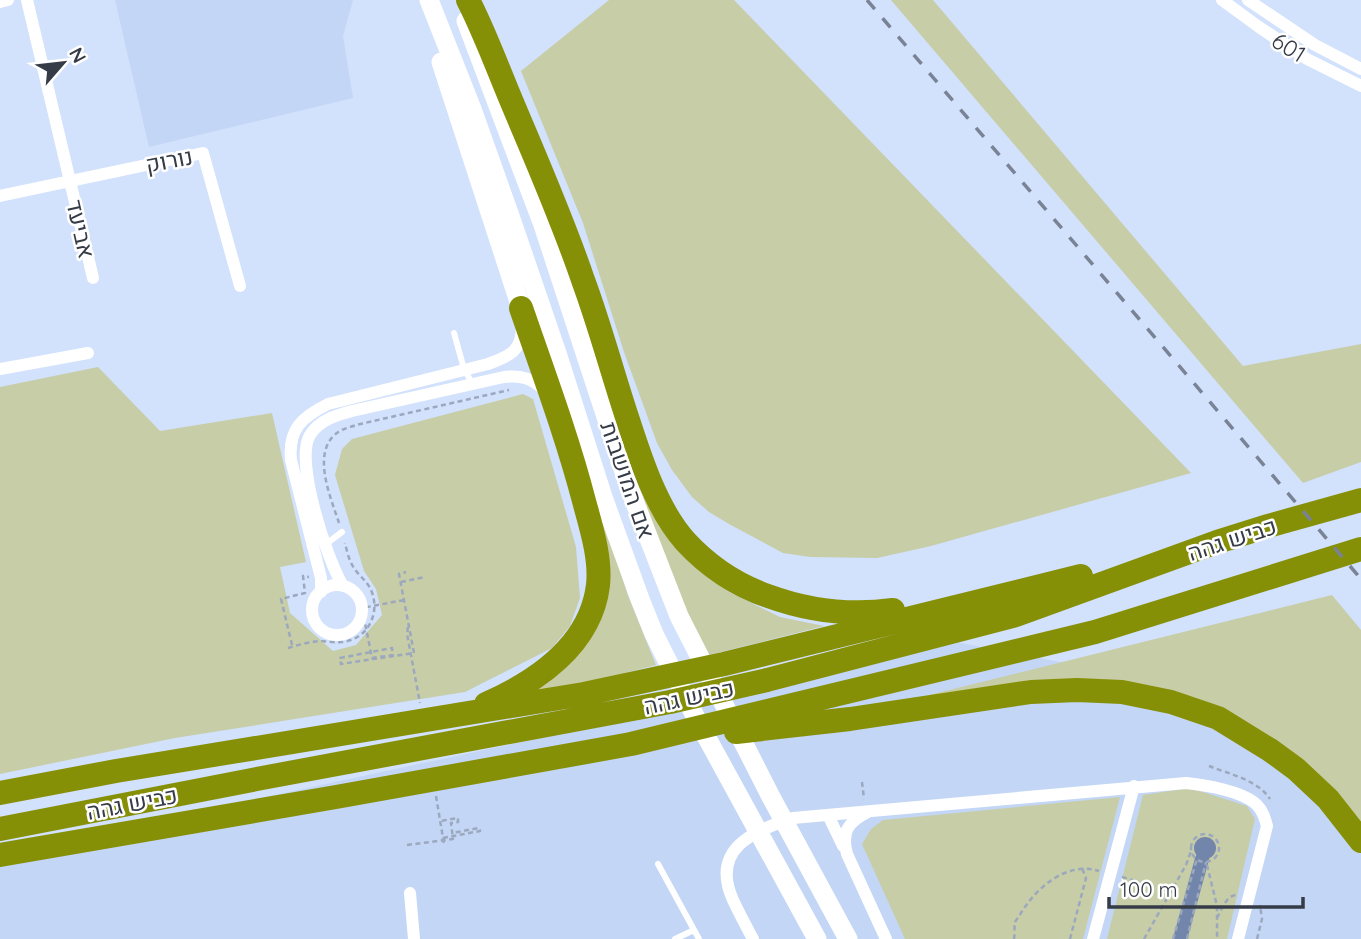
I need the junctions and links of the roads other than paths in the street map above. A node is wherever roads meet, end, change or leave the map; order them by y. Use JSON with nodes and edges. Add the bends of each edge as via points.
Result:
{"nodes":[{"id":1,"x":9,"y":0,"type":"edge"},
{"id":2,"x":27,"y":0,"type":"edge"},
{"id":3,"x":427,"y":0,"type":"edge"},
{"id":4,"x":457,"y":0,"type":"edge"},
{"id":5,"x":468,"y":0,"type":"edge"},
{"id":6,"x":1222,"y":0,"type":"edge"},
{"id":7,"x":1248,"y":0,"type":"edge"},
{"id":8,"x":0,"y":2,"type":"edge"},
{"id":9,"x":1361,"y":69,"type":"edge"},
{"id":10,"x":1361,"y":86,"type":"edge"},
{"id":11,"x":70,"y":181,"type":"junction"},
{"id":12,"x":0,"y":196,"type":"edge"},
{"id":13,"x":93,"y":278,"type":"dead end"},
{"id":14,"x":240,"y":286,"type":"dead end"},
{"id":15,"x":521,"y":308,"type":"junction"},
{"id":16,"x":454,"y":333,"type":"dead end"},
{"id":17,"x":88,"y":353,"type":"dead end"},
{"id":18,"x":0,"y":369,"type":"edge"},
{"id":19,"x":464,"y":369,"type":"junction"},
{"id":20,"x":473,"y":384,"type":"junction"},
{"id":21,"x":555,"y":409,"type":"junction"},
{"id":22,"x":1361,"y":500,"type":"edge"},
{"id":23,"x":342,"y":532,"type":"road end"},
{"id":24,"x":1217,"y":542,"type":"junction"},
{"id":25,"x":325,"y":545,"type":"junction"},
{"id":26,"x":1361,"y":549,"type":"edge"},
{"id":27,"x":321,"y":585,"type":"junction"},
{"id":28,"x":343,"y":586,"type":"junction"},
{"id":29,"x":1012,"y":594,"type":"junction"},
{"id":30,"x":463,"y":713,"type":"junction"},
{"id":31,"x":631,"y":744,"type":"junction"},
{"id":32,"x":1134,"y":786,"type":"junction"},
{"id":33,"x":0,"y":793,"type":"edge"},
{"id":34,"x":868,"y":811,"type":"junction"},
{"id":35,"x":828,"y":815,"type":"junction"},
{"id":36,"x":0,"y":829,"type":"edge"},
{"id":37,"x":1361,"y":841,"type":"edge"},
{"id":38,"x":847,"y":854,"type":"junction"},
{"id":39,"x":0,"y":855,"type":"edge"},
{"id":40,"x":658,"y":864,"type":"dead end"},
{"id":41,"x":410,"y":893,"type":"dead end"},
{"id":42,"x":694,"y":930,"type":"junction"},
{"id":43,"x":813,"y":934,"type":"edge"},
{"id":44,"x":414,"y":939,"type":"edge"},
{"id":45,"x":675,"y":939,"type":"edge"},
{"id":46,"x":699,"y":939,"type":"edge"},
{"id":47,"x":753,"y":939,"type":"edge"},
{"id":48,"x":848,"y":939,"type":"edge"},
{"id":49,"x":887,"y":939,"type":"edge"},
{"id":50,"x":1093,"y":939,"type":"edge"},
{"id":51,"x":1238,"y":939,"type":"edge"}],
"edges":[{"from":1,"to":8,"type":"street"},
{"from":2,"to":11,"type":"street","name":"אביעד"},
{"from":3,"to":15,"type":"main road","via":[[440,60]]},
{"from":3,"to":43,"type":"main road","name":"אם המושבות","via":[[472,108],[654,634]]},
{"from":4,"to":48,"type":"main road","name":"אם המושבות","via":[[543,225],[630,490],[679,616]]},
{"from":5,"to":29,"type":"highway","via":[[584,280],[643,465],[685,541],[729,578],[805,608],[873,613]]},
{"from":6,"to":10,"type":"street","name":"601","via":[[1307,59]]},
{"from":7,"to":9,"type":"street","name":"601","via":[[1315,46]]},
{"from":11,"to":12,"type":"street","name":"נורוק"},
{"from":11,"to":13,"type":"street","name":"אביעד"},
{"from":11,"to":14,"type":"street","name":"נורוק","via":[[203,153]]},
{"from":15,"to":19,"type":"street","via":[[522,335],[514,351],[497,361]]},
{"from":15,"to":21,"type":"highway"},
{"from":16,"to":19,"type":"lane"},
{"from":17,"to":18,"type":"street"},
{"from":19,"to":20,"type":"lane"},
{"from":19,"to":27,"type":"street","via":[[328,404],[299,424],[292,436],[291,460]]},
{"from":20,"to":21,"type":"street","via":[[518,376],[537,383]]},
{"from":20,"to":25,"type":"street","via":[[352,411],[314,429],[305,458]]},
{"from":21,"to":30,"type":"highway","via":[[591,525],[598,585],[593,605],[561,658],[509,693]]},
{"from":22,"to":24,"type":"highway","name":"כביש גהה"},
{"from":23,"to":25,"type":"lane"},
{"from":24,"to":29,"type":"highway"},
{"from":24,"to":36,"type":"highway","name":"כביש גהה","via":[[1016,615],[767,680]]},
{"from":25,"to":28,"type":"street"},
{"from":26,"to":31,"type":"highway","name":"כביש גהה","via":[[1095,632]]},
{"from":27,"to":28,"type":"street"},
{"from":27,"to":28,"type":"street","via":[[313,612],[319,627],[340,635],[359,623],[369,607]]},
{"from":29,"to":30,"type":"highway","via":[[584,694]]},
{"from":30,"to":33,"type":"highway"},
{"from":31,"to":37,"type":"highway","via":[[1031,692],[1122,692],[1219,718],[1296,769],[1328,799]]},
{"from":31,"to":39,"type":"highway","name":"כביש גהה"},
{"from":32,"to":34,"type":"street"},
{"from":32,"to":50,"type":"street"},
{"from":32,"to":51,"type":"street","via":[[1207,785],[1256,803],[1267,826]]},
{"from":34,"to":35,"type":"street"},
{"from":34,"to":38,"type":"street","via":[[846,831]]},
{"from":35,"to":38,"type":"street"},
{"from":35,"to":47,"type":"street","via":[[768,826],[730,856],[728,884]]},
{"from":38,"to":49,"type":"street"},
{"from":40,"to":42,"type":"lane"},
{"from":41,"to":44,"type":"street"},
{"from":42,"to":45,"type":"lane"},
{"from":42,"to":46,"type":"lane"}]}
